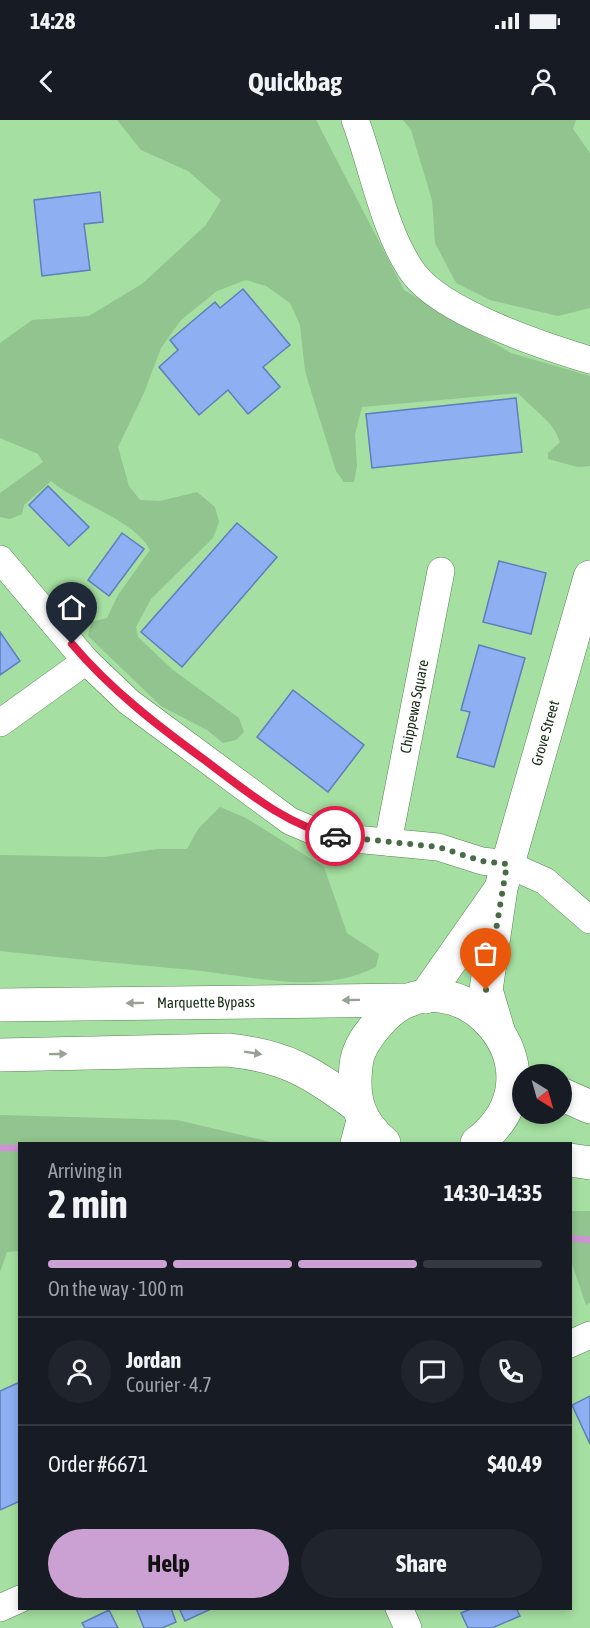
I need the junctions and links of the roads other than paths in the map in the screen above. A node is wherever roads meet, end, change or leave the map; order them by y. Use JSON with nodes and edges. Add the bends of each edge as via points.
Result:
{"nodes":[{"id":1,"x":355,"y":120,"type":"edge"},
{"id":2,"x":590,"y":360,"type":"edge"},
{"id":3,"x":0,"y":559,"type":"edge"},
{"id":4,"x":441,"y":571,"type":"dead end"},
{"id":5,"x":590,"y":577,"type":"edge"},
{"id":6,"x":86,"y":661,"type":"junction"},
{"id":7,"x":0,"y":723,"type":"edge"},
{"id":8,"x":388,"y":842,"type":"junction"},
{"id":9,"x":504,"y":876,"type":"junction"},
{"id":10,"x":590,"y":920,"type":"edge"},
{"id":11,"x":417,"y":998,"type":"junction"},
{"id":12,"x":0,"y":1005,"type":"edge"},
{"id":13,"x":502,"y":1036,"type":"junction"},
{"id":14,"x":0,"y":1055,"type":"edge"},
{"id":15,"x":527,"y":1064,"type":"edge"},
{"id":16,"x":572,"y":1100,"type":"edge"},
{"id":17,"x":590,"y":1107,"type":"edge"},
{"id":18,"x":357,"y":1122,"type":"edge"},
{"id":19,"x":383,"y":1142,"type":"edge"},
{"id":20,"x":478,"y":1142,"type":"edge"},
{"id":21,"x":572,"y":1160,"type":"edge"},
{"id":22,"x":590,"y":1163,"type":"edge"},
{"id":23,"x":590,"y":1335,"type":"edge"},
{"id":24,"x":572,"y":1343,"type":"edge"},
{"id":25,"x":18,"y":1600,"type":"edge"},
{"id":26,"x":0,"y":1608,"type":"edge"},
{"id":27,"x":400,"y":1610,"type":"edge"},
{"id":28,"x":408,"y":1628,"type":"edge"}],
"edges":[{"from":1,"to":2,"type":"street","via":[[382,208],[414,275],[451,304],[507,332]]},
{"from":3,"to":6,"type":"street"},
{"from":4,"to":8,"type":"street","name":"Chippewa Square"},
{"from":5,"to":9,"type":"main road","name":"Grove Street"},
{"from":6,"to":7,"type":"street"},
{"from":6,"to":8,"type":"street","via":[[161,728],[290,821],[335,836]]},
{"from":8,"to":9,"type":"street","via":[[438,847],[482,861]]},
{"from":9,"to":10,"type":"street","via":[[545,881]]},
{"from":9,"to":11,"type":"main road","name":"Grove Street"},
{"from":9,"to":13,"type":"main road","name":"Grove Street","via":[[486,990]]},
{"from":11,"to":12,"type":"main road","name":"Marquette Bypass","one_way":true},
{"from":11,"to":13,"type":"main road","name":"Marquette Bypass","via":[[465,1003],[481,1013]]},
{"from":11,"to":18,"type":"main road","via":[[388,1013],[362,1045],[356,1064]]},
{"from":13,"to":15,"type":"main road"},
{"from":13,"to":20,"type":"main road","name":"Grove Street","via":[[512,1064],[513,1083],[508,1104],[498,1121]]},
{"from":14,"to":18,"type":"main road","one_way":true,"via":[[228,1050],[256,1053],[298,1067]]},
{"from":16,"to":17,"type":"main road"},
{"from":18,"to":19,"type":"main road"},
{"from":21,"to":22,"type":"main road"},
{"from":23,"to":24,"type":"street"},
{"from":25,"to":26,"type":"street"},
{"from":27,"to":28,"type":"street"}]}
